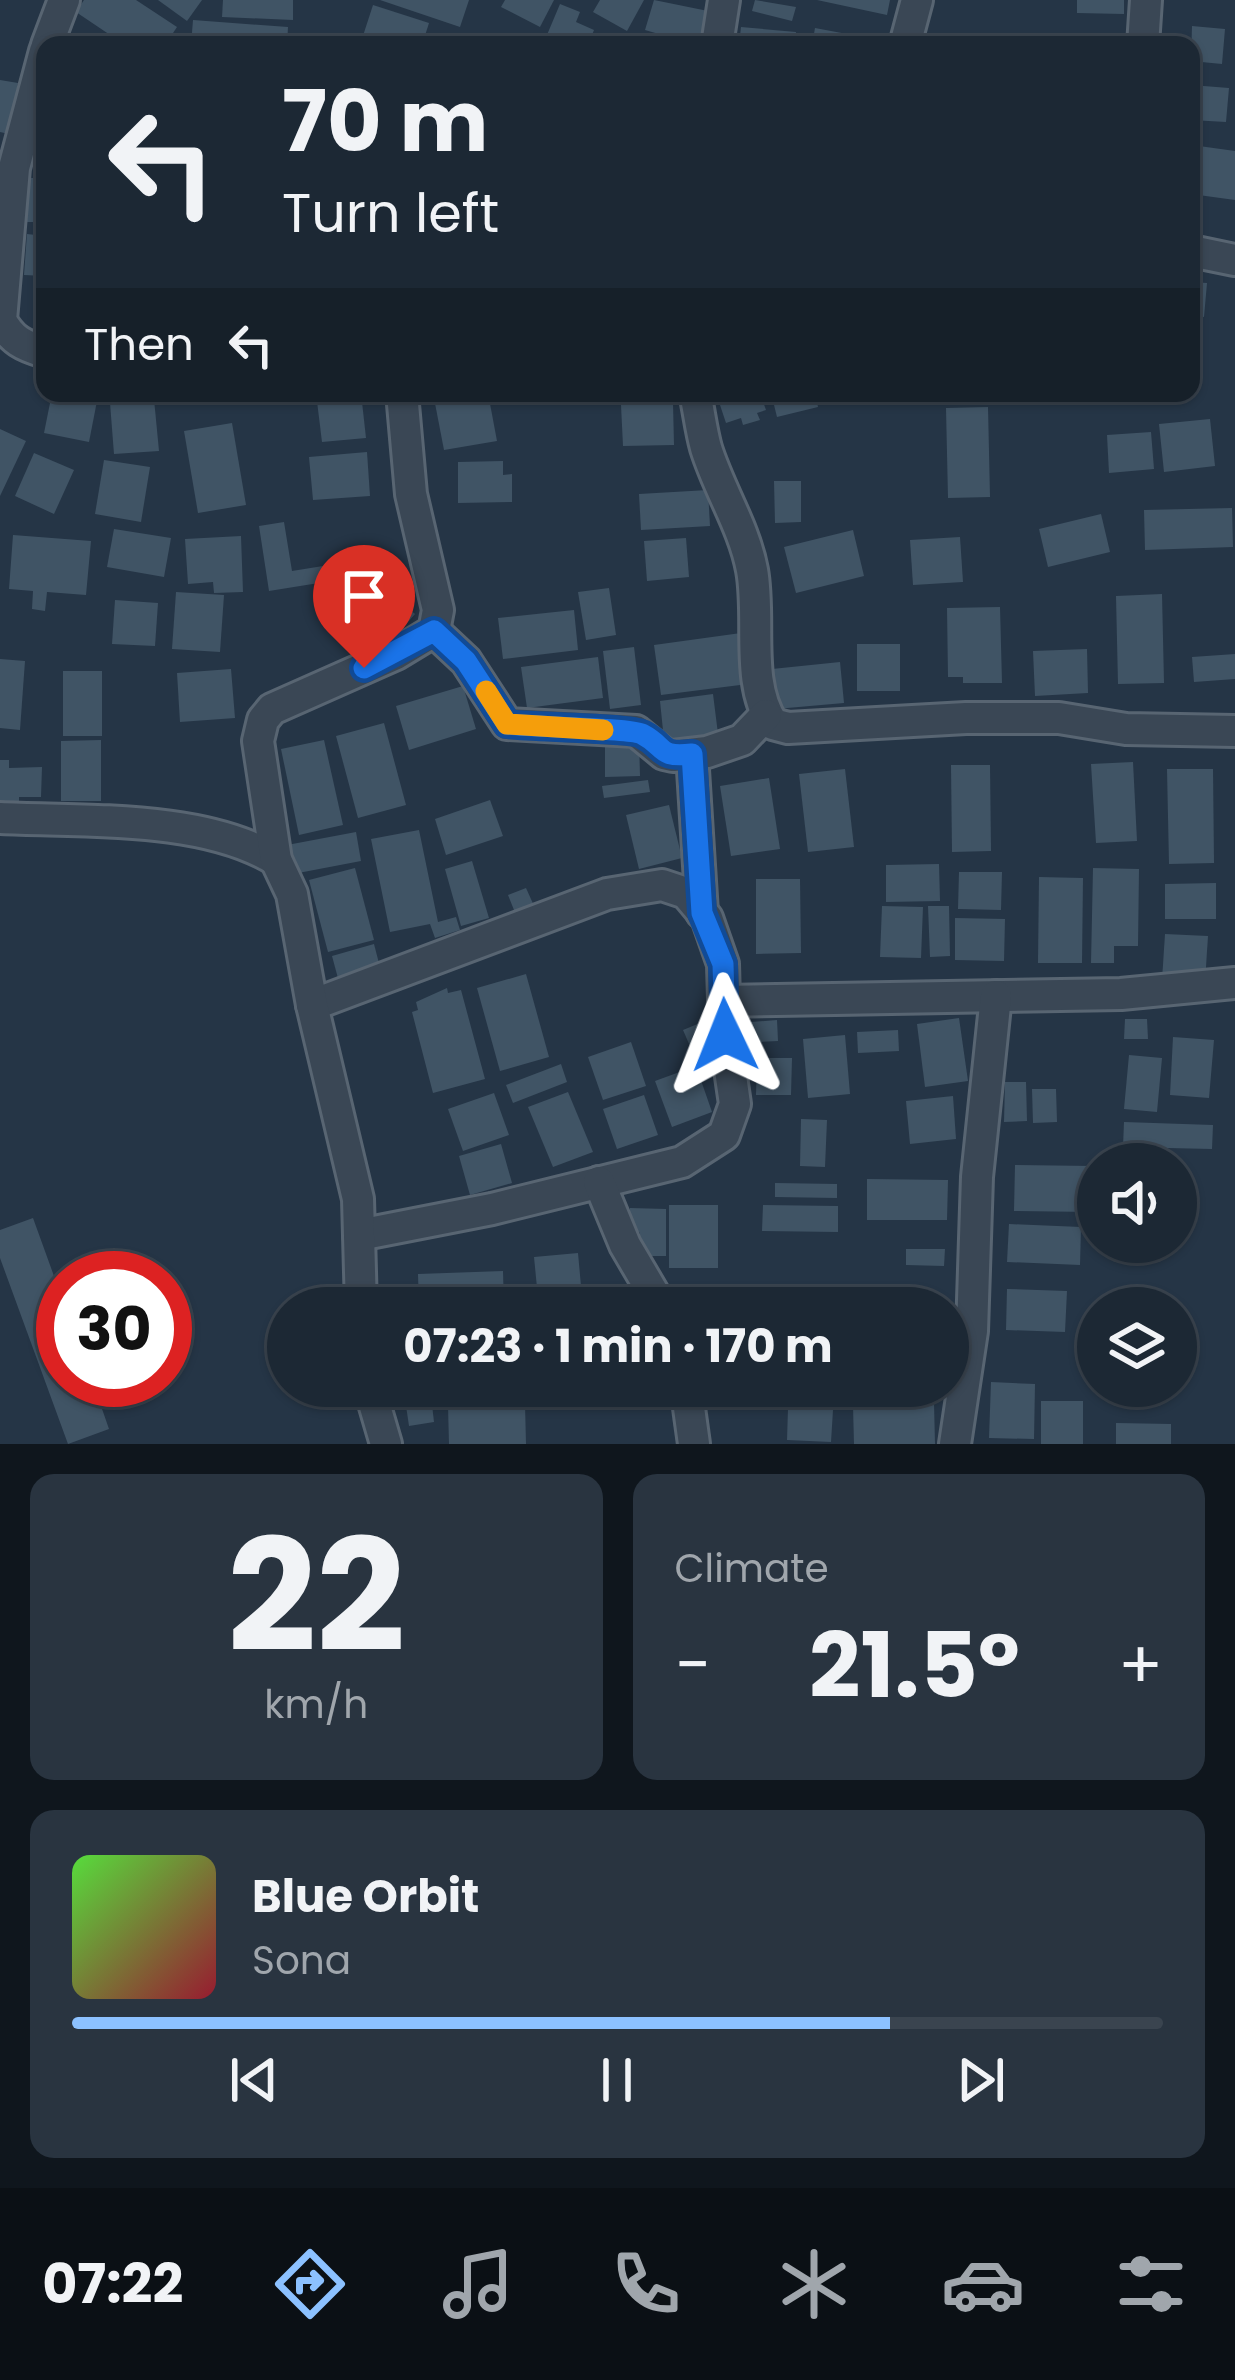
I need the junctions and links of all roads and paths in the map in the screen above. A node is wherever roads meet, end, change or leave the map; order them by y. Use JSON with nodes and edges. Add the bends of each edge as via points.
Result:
{"nodes":[{"id":1,"x":64,"y":0,"type":"edge"},
{"id":2,"x":724,"y":0,"type":"edge"},
{"id":3,"x":916,"y":0,"type":"edge"},
{"id":4,"x":1147,"y":0,"type":"edge"},
{"id":5,"x":52,"y":36,"type":"edge"},
{"id":6,"x":718,"y":36,"type":"edge"},
{"id":7,"x":907,"y":36,"type":"edge"},
{"id":8,"x":1144,"y":36,"type":"edge"},
{"id":9,"x":36,"y":88,"type":"edge"},
{"id":10,"x":1200,"y":253,"type":"edge"},
{"id":11,"x":1235,"y":260,"type":"edge"},
{"id":12,"x":36,"y":349,"type":"edge"},
{"id":13,"x":403,"y":402,"type":"edge"},
{"id":14,"x":697,"y":402,"type":"edge"},
{"id":15,"x":434,"y":631,"type":"junction"},
{"id":16,"x":766,"y":715,"type":"junction"},
{"id":17,"x":1235,"y":731,"type":"edge"},
{"id":18,"x":692,"y":754,"type":"junction"},
{"id":19,"x":0,"y":818,"type":"edge"},
{"id":20,"x":276,"y":860,"type":"junction"},
{"id":21,"x":702,"y":913,"type":"junction"},
{"id":22,"x":1235,"y":983,"type":"edge"},
{"id":23,"x":996,"y":996,"type":"junction"},
{"id":24,"x":724,"y":1001,"type":"junction"},
{"id":25,"x":312,"y":1005,"type":"junction"},
{"id":26,"x":599,"y":1182,"type":"junction"},
{"id":27,"x":359,"y":1235,"type":"junction"},
{"id":28,"x":360,"y":1287,"type":"edge"},
{"id":29,"x":650,"y":1287,"type":"edge"},
{"id":30,"x":375,"y":1407,"type":"edge"},
{"id":31,"x":689,"y":1407,"type":"edge"},
{"id":32,"x":386,"y":1444,"type":"edge"},
{"id":33,"x":694,"y":1444,"type":"edge"},
{"id":34,"x":956,"y":1444,"type":"edge"}],
"edges":[{"from":1,"to":5,"type":"street"},
{"from":2,"to":6,"type":"street"},
{"from":3,"to":7,"type":"street"},
{"from":4,"to":8,"type":"street"},
{"from":9,"to":12,"type":"street","via":[[14,167],[1,320],[8,334]]},
{"from":10,"to":11,"type":"street"},
{"from":13,"to":15,"type":"street","via":[[411,494],[438,610]]},
{"from":14,"to":16,"type":"street","via":[[752,568]]},
{"from":15,"to":18,"type":"street","via":[[466,661],[507,724],[636,731],[664,754]]},
{"from":15,"to":20,"type":"street","via":[[262,720],[258,741]]},
{"from":16,"to":17,"type":"street","via":[[788,728],[1059,718],[1126,729]]},
{"from":16,"to":18,"type":"street","via":[[742,740]]},
{"from":18,"to":21,"type":"street"},
{"from":19,"to":20,"type":"street","via":[[212,835],[249,843]]},
{"from":20,"to":25,"type":"street","via":[[292,894]]},
{"from":21,"to":24,"type":"street","via":[[723,964]]},
{"from":21,"to":25,"type":"street","via":[[686,893],[639,886]]},
{"from":22,"to":23,"type":"street"},
{"from":23,"to":24,"type":"street"},
{"from":23,"to":34,"type":"street","via":[[977,1177],[973,1331]]},
{"from":24,"to":26,"type":"street","via":[[735,1104],[724,1135],[682,1162]]},
{"from":25,"to":27,"type":"street","via":[[358,1199]]},
{"from":26,"to":27,"type":"street"},
{"from":26,"to":29,"type":"street"},
{"from":27,"to":28,"type":"street"},
{"from":30,"to":32,"type":"street"},
{"from":31,"to":33,"type":"street"}]}
